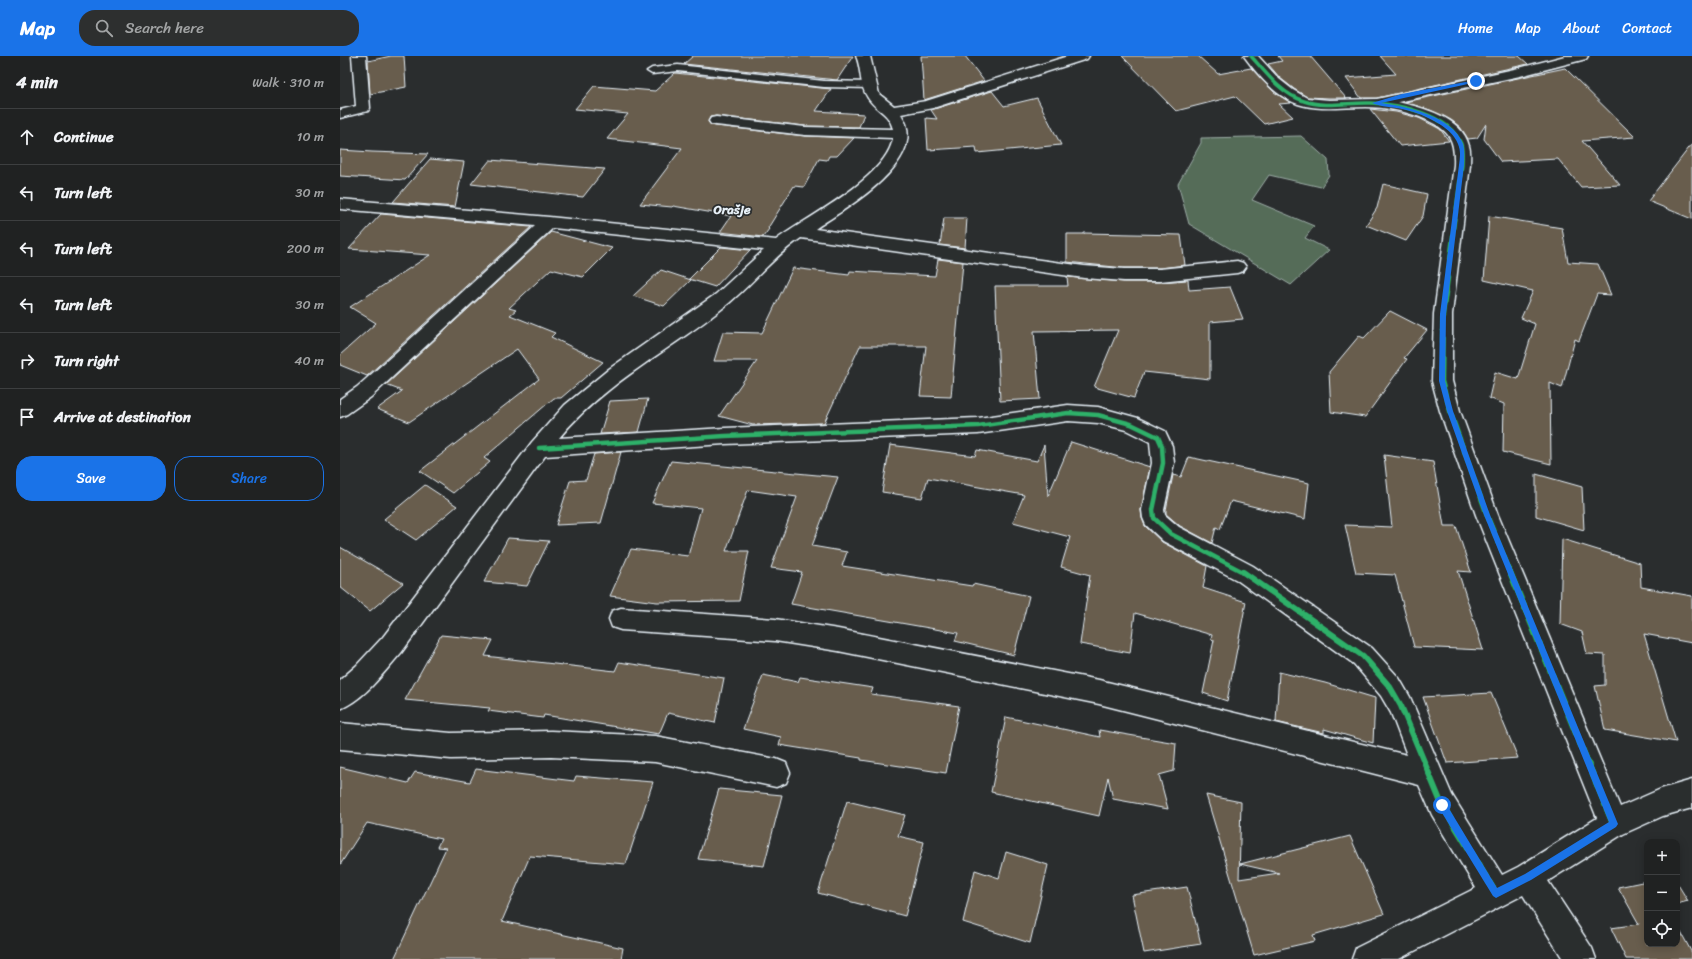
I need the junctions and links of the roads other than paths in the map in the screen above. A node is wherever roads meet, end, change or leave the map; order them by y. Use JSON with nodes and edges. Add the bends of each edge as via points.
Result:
{"nodes":[{"id":1,"x":359,"y":56,"type":"edge"},
{"id":2,"x":863,"y":56,"type":"edge"},
{"id":3,"x":1082,"y":56,"type":"edge"},
{"id":4,"x":1251,"y":56,"type":"edge"},
{"id":5,"x":1581,"y":56,"type":"edge"},
{"id":6,"x":652,"y":72,"type":"dead end"},
{"id":7,"x":870,"y":85,"type":"junction"},
{"id":8,"x":1374,"y":103,"type":"junction"},
{"id":9,"x":892,"y":111,"type":"junction"},
{"id":10,"x":340,"y":114,"type":"edge"},
{"id":11,"x":716,"y":121,"type":"dead end"},
{"id":12,"x":901,"y":134,"type":"junction"},
{"id":13,"x":340,"y":204,"type":"edge"},
{"id":14,"x":549,"y":222,"type":"junction"},
{"id":15,"x":799,"y":232,"type":"junction"},
{"id":16,"x":780,"y":246,"type":"junction"},
{"id":17,"x":1237,"y":267,"type":"dead end"},
{"id":18,"x":340,"y":409,"type":"edge"},
{"id":19,"x":539,"y":448,"type":"junction"},
{"id":20,"x":621,"y":619,"type":"dead end"},
{"id":21,"x":340,"y":697,"type":"edge"},
{"id":22,"x":340,"y":736,"type":"edge"},
{"id":23,"x":776,"y":773,"type":"dead end"},
{"id":24,"x":1428,"y":774,"type":"junction"},
{"id":25,"x":1692,"y":794,"type":"edge"},
{"id":26,"x":1613,"y":824,"type":"junction"},
{"id":27,"x":1528,"y":877,"type":"junction"},
{"id":28,"x":1496,"y":893,"type":"junction"},
{"id":29,"x":1367,"y":959,"type":"edge"},
{"id":30,"x":1581,"y":959,"type":"edge"}],
"edges":[{"from":1,"to":10,"type":"street","via":[[363,108]]},
{"from":2,"to":7,"type":"street"},
{"from":3,"to":9,"type":"street","via":[[928,105]]},
{"from":4,"to":8,"type":"street","via":[[1276,84],[1297,98],[1317,103]]},
{"from":5,"to":8,"type":"street","via":[[1520,72]]},
{"from":6,"to":7,"type":"lane","via":[[678,68],[824,84]]},
{"from":7,"to":9,"type":"street","via":[[876,100]]},
{"from":8,"to":26,"type":"street","via":[[1405,108],[1434,118],[1453,132],[1460,142],[1462,165],[1443,314],[1442,381],[1487,515]]},
{"from":9,"to":12,"type":"street"},
{"from":11,"to":12,"type":"street","via":[[805,131]]},
{"from":12,"to":15,"type":"street","via":[[897,149],[887,167],[861,189]]},
{"from":13,"to":14,"type":"street"},
{"from":14,"to":16,"type":"street"},
{"from":14,"to":18,"type":"street","via":[[400,360],[364,392]]},
{"from":15,"to":16,"type":"street"},
{"from":15,"to":17,"type":"street","via":[[1084,272],[1160,275]]},
{"from":16,"to":19,"type":"street","via":[[725,297],[602,384],[564,419]]},
{"from":19,"to":21,"type":"street","via":[[392,645],[365,675]]},
{"from":19,"to":24,"type":"street","via":[[725,436],[978,426],[1068,413],[1098,415],[1130,424],[1158,437],[1162,446],[1163,464],[1153,510],[1154,518],[1171,534],[1245,573],[1363,656],[1390,687],[1401,706]]},
{"from":20,"to":24,"type":"street","via":[[774,630],[838,640],[1099,692]]},
{"from":22,"to":23,"type":"street","via":[[451,746],[552,744],[655,749]]},
{"from":24,"to":28,"type":"street","via":[[1445,811]]},
{"from":25,"to":26,"type":"street","via":[[1661,803]]},
{"from":26,"to":27,"type":"street"},
{"from":27,"to":28,"type":"street"},
{"from":27,"to":30,"type":"street"},
{"from":28,"to":29,"type":"street"}]}
